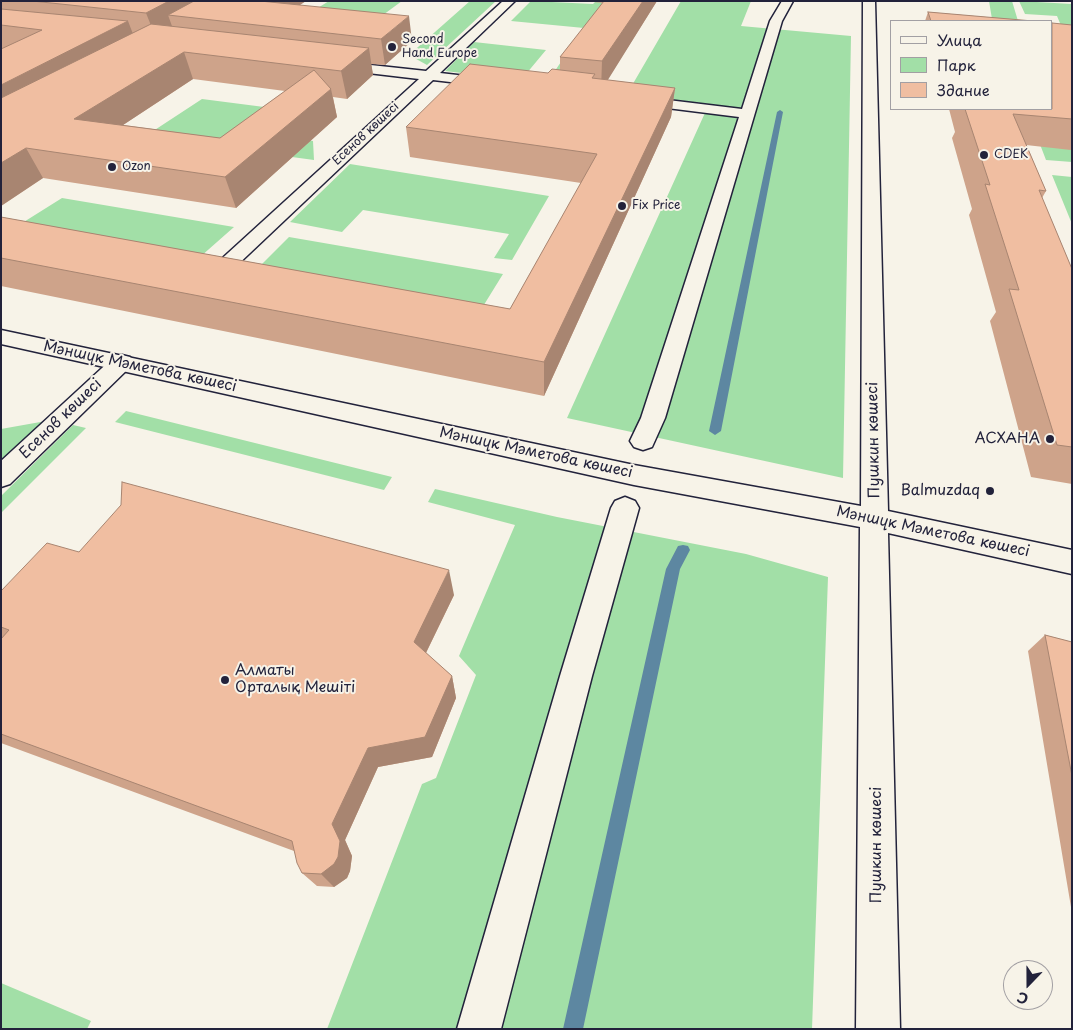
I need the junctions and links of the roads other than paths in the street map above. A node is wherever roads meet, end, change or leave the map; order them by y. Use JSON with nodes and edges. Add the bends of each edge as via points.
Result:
{"nodes":[{"id":1,"x":510,"y":1,"type":"edge"},
{"id":2,"x":788,"y":1,"type":"edge"},
{"id":3,"x":869,"y":1,"type":"edge"},
{"id":4,"x":317,"y":62,"type":"edge"},
{"id":5,"x":429,"y":76,"type":"junction"},
{"id":6,"x":508,"y":85,"type":"edge"},
{"id":7,"x":623,"y":99,"type":"edge"},
{"id":8,"x":747,"y":114,"type":"junction"},
{"id":9,"x":224,"y":267,"type":"edge"},
{"id":10,"x":1,"y":338,"type":"edge"},
{"id":11,"x":122,"y":362,"type":"junction"},
{"id":12,"x":643,"y":441,"type":"dead end"},
{"id":13,"x":1,"y":477,"type":"edge"},
{"id":14,"x":624,"y":508,"type":"dead end"},
{"id":15,"x":875,"y":520,"type":"junction"},
{"id":16,"x":1072,"y":562,"type":"edge"},
{"id":17,"x":479,"y":1029,"type":"edge"},
{"id":18,"x":878,"y":1029,"type":"edge"}],
"edges":[{"from":1,"to":5,"type":"street","name":"Есенов көшесі"},
{"from":2,"to":8,"type":"street","via":[[776,22]]},
{"from":3,"to":15,"type":"street","name":"Пушкин көшесі"},
{"from":4,"to":5,"type":"street"},
{"from":5,"to":6,"type":"street"},
{"from":5,"to":9,"type":"street","name":"Есенов көшесі"},
{"from":7,"to":8,"type":"street"},
{"from":8,"to":12,"type":"street","via":[[653,418]]},
{"from":10,"to":11,"type":"street","name":"Мәншүк Мәметова көшесі"},
{"from":11,"to":13,"type":"street","name":"Есенов көшесі"},
{"from":11,"to":15,"type":"street","name":"Мәншүк Мәметова көшесі","via":[[634,475]]},
{"from":14,"to":17,"type":"street"},
{"from":15,"to":16,"type":"street","name":"Мәншүк Мәметова көшесі"},
{"from":15,"to":18,"type":"street","name":"Пушкин көшесі"}]}
